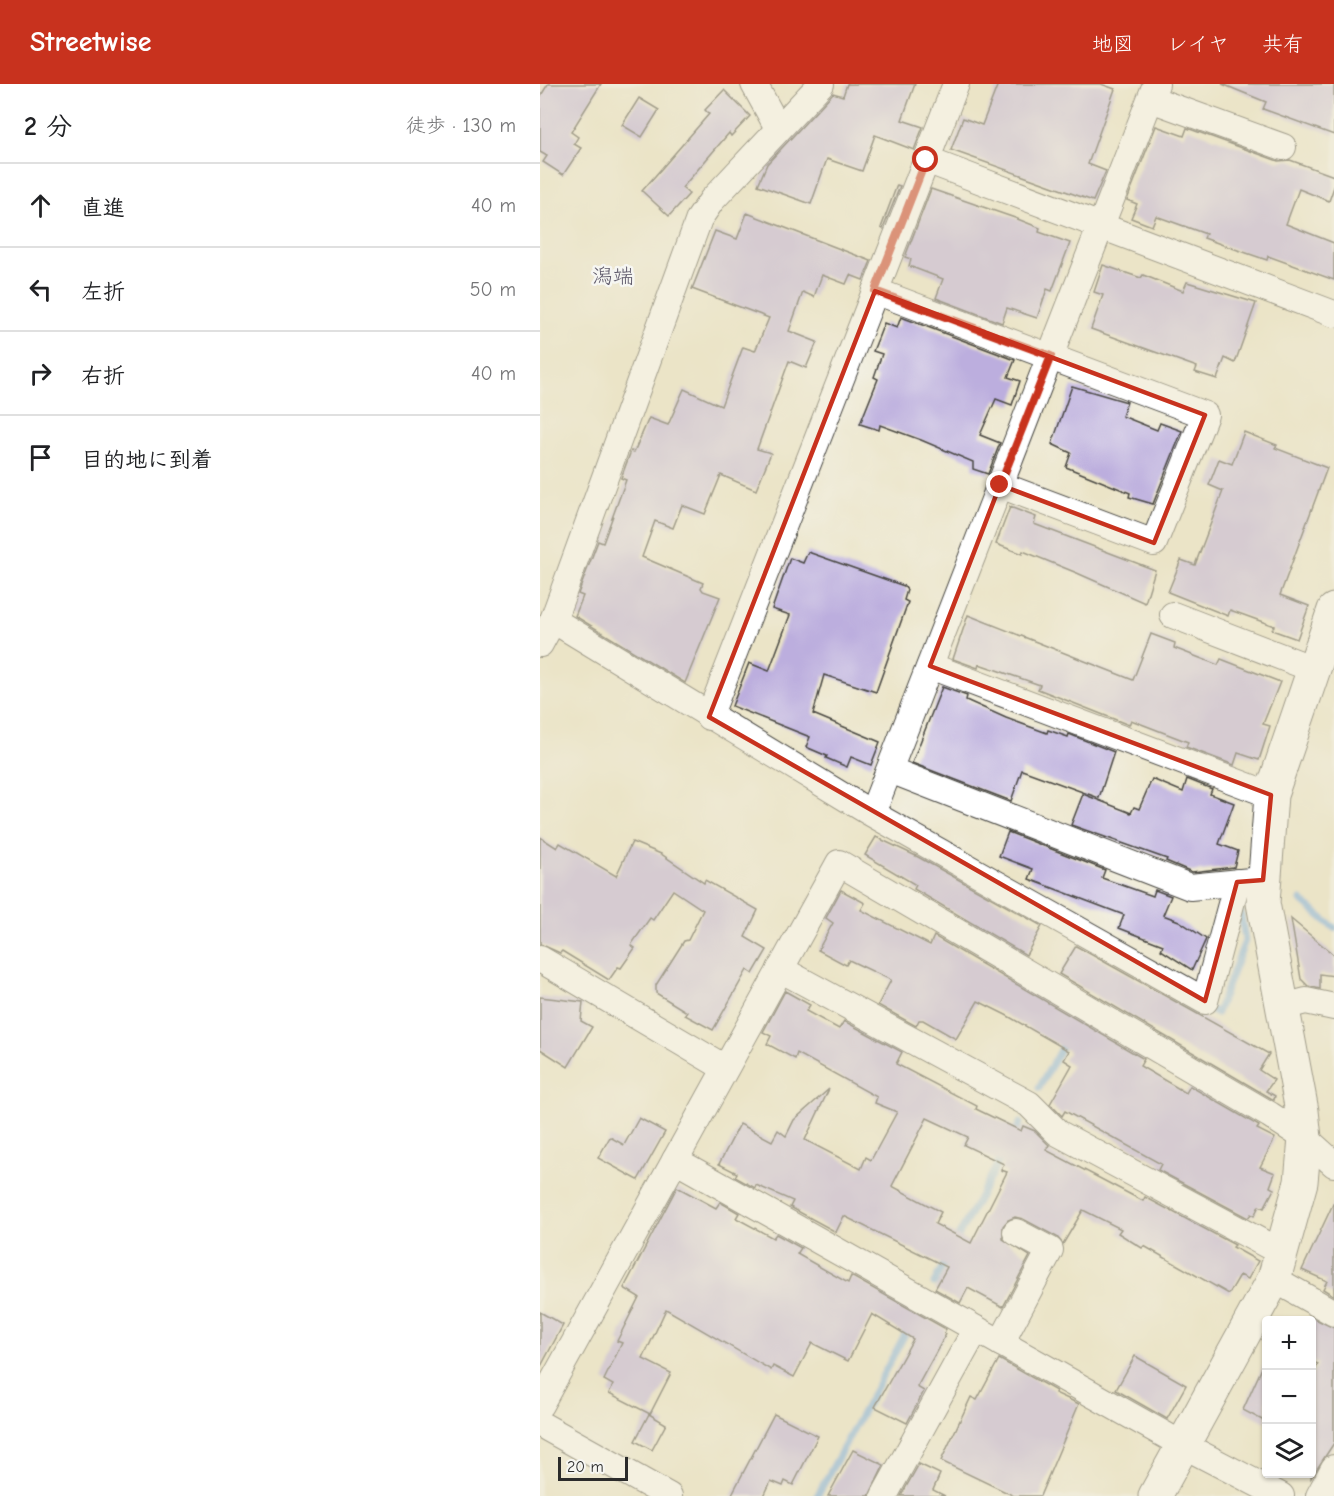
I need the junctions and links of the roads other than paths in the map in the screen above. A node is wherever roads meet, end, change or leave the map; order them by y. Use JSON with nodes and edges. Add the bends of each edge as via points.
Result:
{"nodes":[{"id":1,"x":754,"y":84,"type":"edge"},
{"id":2,"x":821,"y":84,"type":"edge"},
{"id":3,"x":956,"y":84,"type":"edge"},
{"id":4,"x":1153,"y":92,"type":"edge"},
{"id":5,"x":778,"y":128,"type":"junction"},
{"id":6,"x":1283,"y":147,"type":"dead end"},
{"id":7,"x":926,"y":160,"type":"junction"},
{"id":8,"x":1102,"y":225,"type":"junction"},
{"id":9,"x":875,"y":291,"type":"junction"},
{"id":10,"x":1334,"y":314,"type":"edge"},
{"id":11,"x":1051,"y":356,"type":"junction"},
{"id":12,"x":1000,"y":485,"type":"junction"},
{"id":13,"x":1334,"y":610,"type":"edge"},
{"id":14,"x":1173,"y":615,"type":"dead end"},
{"id":15,"x":553,"y":620,"type":"junction"},
{"id":16,"x":540,"y":644,"type":"edge"},
{"id":17,"x":930,"y":666,"type":"junction"},
{"id":18,"x":1312,"y":669,"type":"junction"},
{"id":19,"x":709,"y":717,"type":"junction"},
{"id":20,"x":890,"y":770,"type":"junction"},
{"id":21,"x":1271,"y":795,"type":"junction"},
{"id":22,"x":878,"y":801,"type":"dead end"},
{"id":23,"x":1250,"y":881,"type":"junction"},
{"id":24,"x":540,"y":959,"type":"edge"},
{"id":25,"x":780,"y":969,"type":"junction"},
{"id":26,"x":1283,"y":1007,"type":"junction"},
{"id":27,"x":1334,"y":1007,"type":"edge"},
{"id":28,"x":725,"y":1068,"type":"junction"},
{"id":29,"x":1305,"y":1138,"type":"junction"},
{"id":30,"x":675,"y":1160,"type":"junction"},
{"id":31,"x":1334,"y":1164,"type":"edge"},
{"id":32,"x":1016,"y":1232,"type":"dead end"},
{"id":33,"x":1278,"y":1266,"type":"junction"},
{"id":34,"x":1334,"y":1313,"type":"edge"},
{"id":35,"x":976,"y":1329,"type":"junction"},
{"id":36,"x":1001,"y":1343,"type":"junction"},
{"id":37,"x":540,"y":1405,"type":"edge"},
{"id":38,"x":540,"y":1424,"type":"edge"},
{"id":39,"x":1183,"y":1445,"type":"junction"},
{"id":40,"x":1334,"y":1468,"type":"edge"},
{"id":41,"x":669,"y":1496,"type":"edge"},
{"id":42,"x":884,"y":1496,"type":"edge"},
{"id":43,"x":1155,"y":1496,"type":"edge"},
{"id":44,"x":1281,"y":1496,"type":"edge"},
{"id":45,"x":1319,"y":1496,"type":"edge"}],
"edges":[{"from":1,"to":5,"type":"street"},
{"from":2,"to":5,"type":"street"},
{"from":3,"to":7,"type":"street"},
{"from":4,"to":6,"type":"street"},
{"from":4,"to":8,"type":"street"},
{"from":5,"to":15,"type":"street","via":[[699,219]]},
{"from":7,"to":8,"type":"street"},
{"from":7,"to":9,"type":"street"},
{"from":8,"to":10,"type":"street"},
{"from":8,"to":11,"type":"street"},
{"from":9,"to":11,"type":"street"},
{"from":9,"to":19,"type":"street"},
{"from":11,"to":12,"type":"street"},
{"from":11,"to":12,"type":"street","via":[[1205,415],[1201,426],[1154,543]]},
{"from":12,"to":17,"type":"street"},
{"from":13,"to":18,"type":"street"},
{"from":14,"to":18,"type":"street"},
{"from":15,"to":16,"type":"street"},
{"from":15,"to":19,"type":"street"},
{"from":17,"to":20,"type":"street"},
{"from":17,"to":21,"type":"street"},
{"from":18,"to":21,"type":"street"},
{"from":19,"to":23,"type":"street","via":[[869,812],[1205,1000]]},
{"from":20,"to":22,"type":"street"},
{"from":20,"to":23,"type":"street","via":[[1190,887]]},
{"from":21,"to":23,"type":"street"},
{"from":23,"to":26,"type":"street","via":[[1263,903]]},
{"from":24,"to":28,"type":"street"},
{"from":25,"to":28,"type":"street"},
{"from":25,"to":29,"type":"street","via":[[839,863]]},
{"from":25,"to":33,"type":"street","via":[[1029,1104],[1058,1133]]},
{"from":26,"to":27,"type":"street","via":[[1306,1001]]},
{"from":26,"to":29,"type":"street"},
{"from":28,"to":30,"type":"street"},
{"from":29,"to":31,"type":"street"},
{"from":29,"to":33,"type":"street","via":[[1301,1182]]},
{"from":30,"to":35,"type":"street"},
{"from":30,"to":37,"type":"street"},
{"from":32,"to":36,"type":"street","via":[[1050,1250]]},
{"from":33,"to":34,"type":"street"},
{"from":33,"to":39,"type":"street"},
{"from":35,"to":36,"type":"street"},
{"from":35,"to":42,"type":"street"},
{"from":36,"to":39,"type":"street"},
{"from":38,"to":41,"type":"street"},
{"from":39,"to":43,"type":"street"},
{"from":39,"to":44,"type":"street"},
{"from":40,"to":45,"type":"street"}]}
